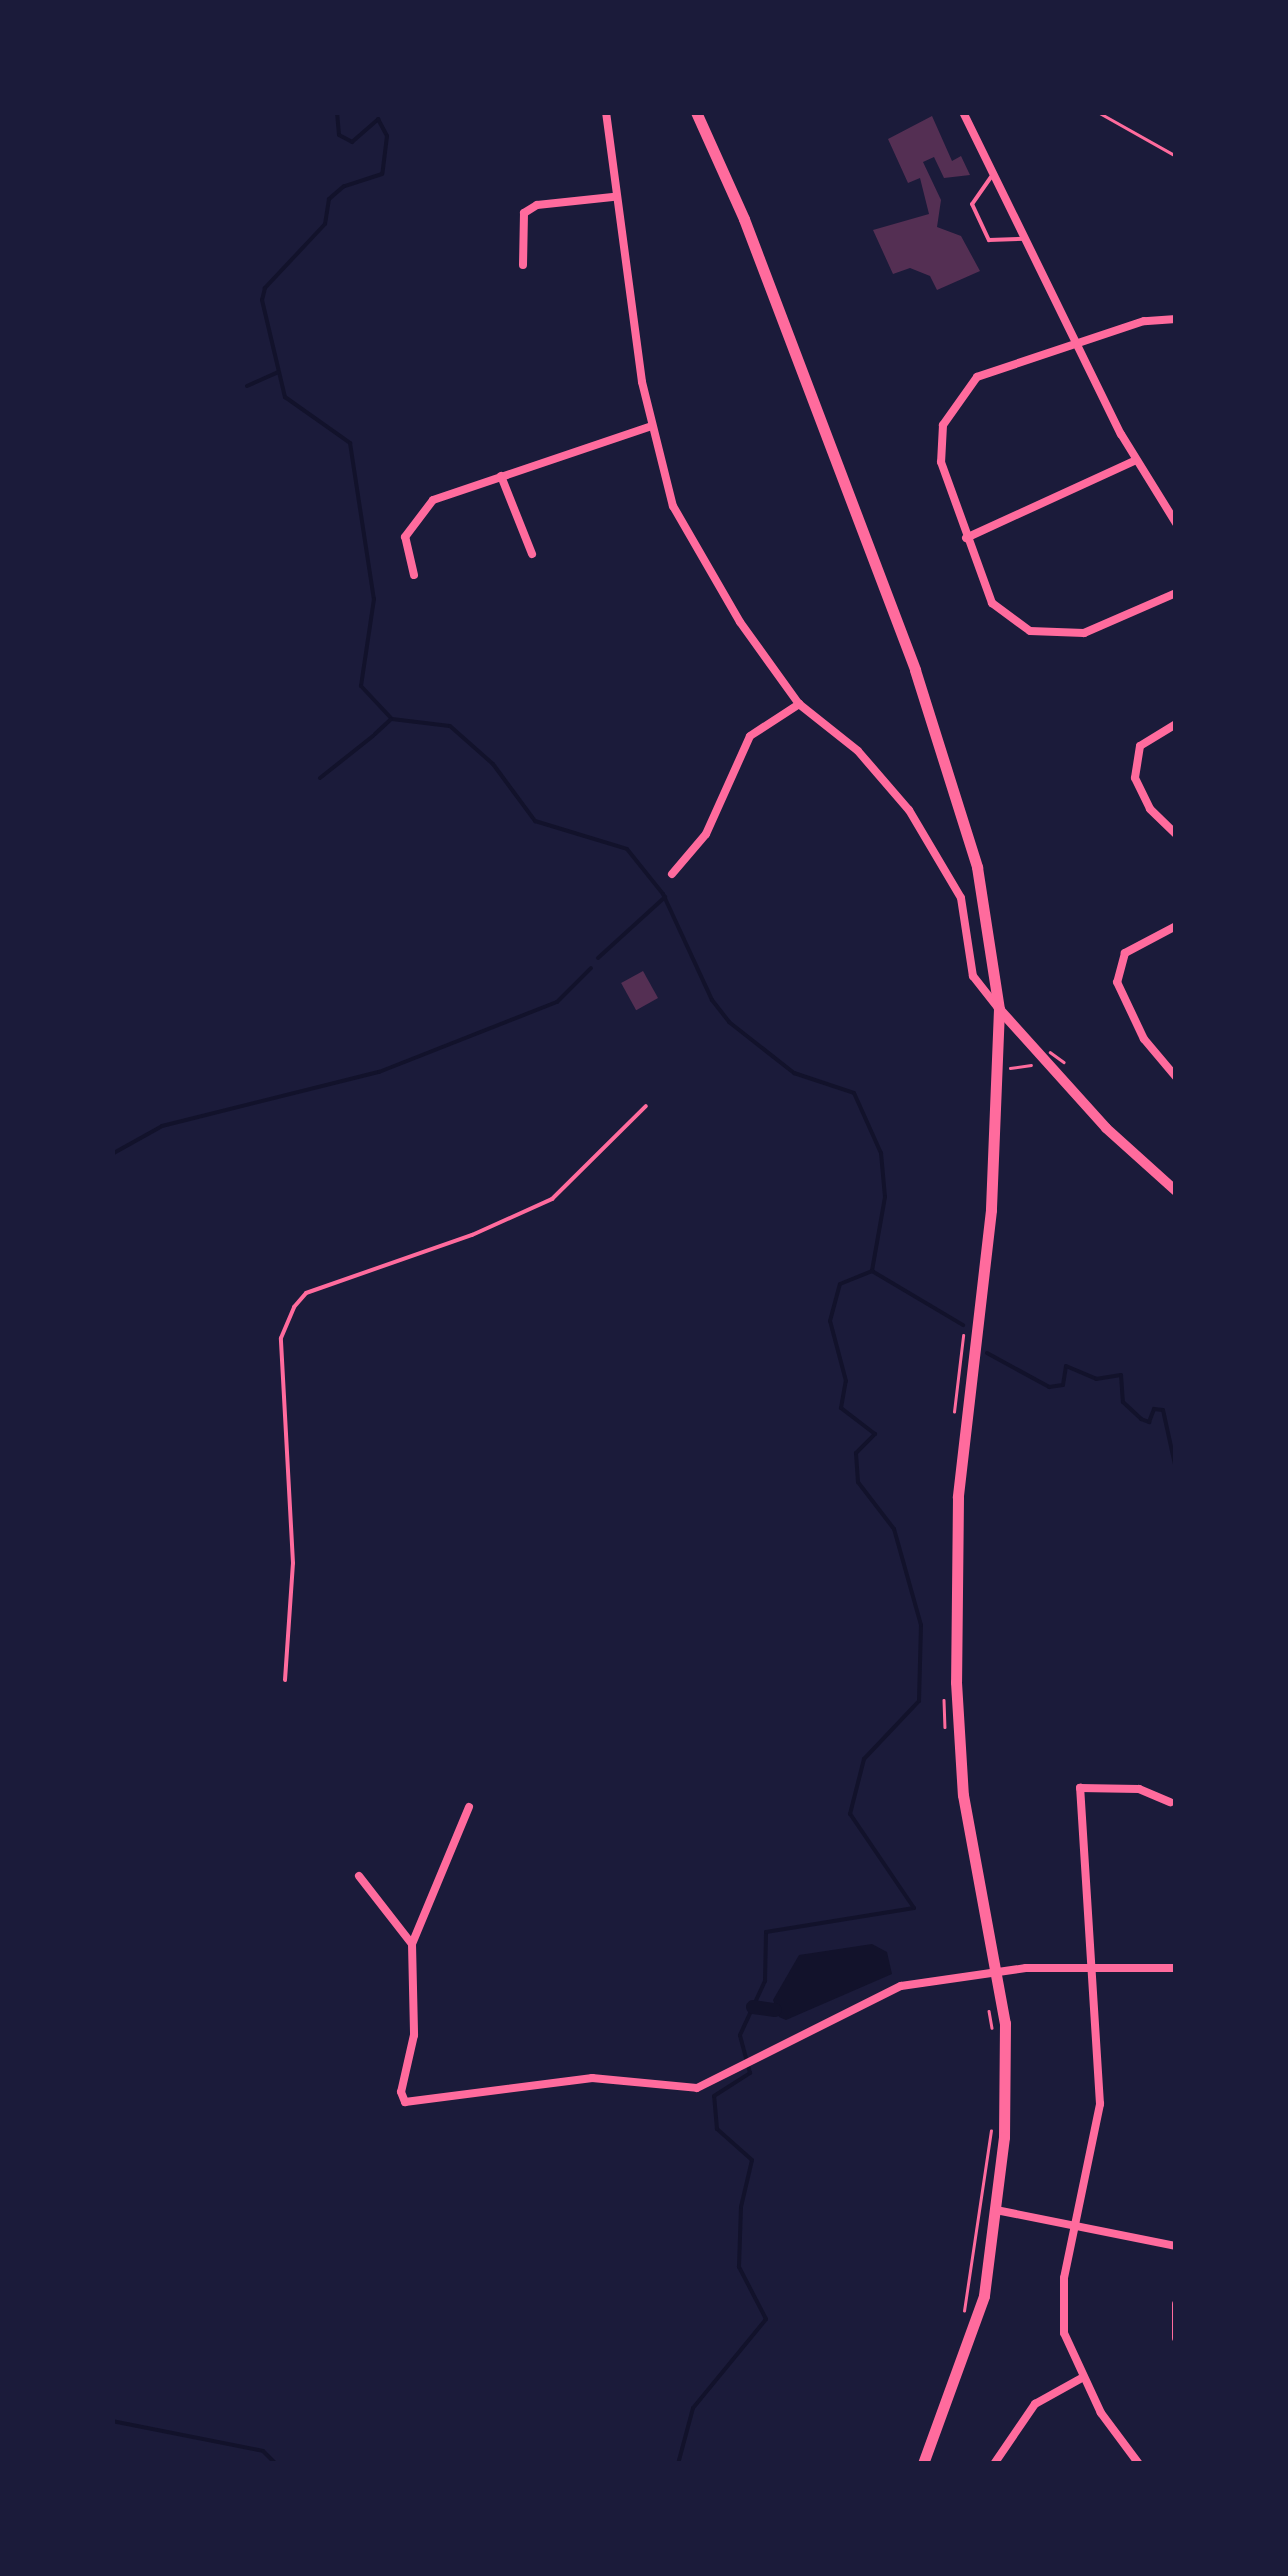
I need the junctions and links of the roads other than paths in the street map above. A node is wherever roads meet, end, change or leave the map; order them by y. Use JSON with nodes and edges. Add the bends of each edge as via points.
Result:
{"nodes":[{"id":1,"x":606,"y":112,"type":"edge"},
{"id":2,"x":696,"y":112,"type":"edge"},
{"id":3,"x":963,"y":112,"type":"edge"},
{"id":4,"x":995,"y":174,"type":"junction"},
{"id":5,"x":613,"y":197,"type":"junction"},
{"id":6,"x":1025,"y":240,"type":"junction"},
{"id":7,"x":523,"y":265,"type":"dead end"},
{"id":8,"x":1176,"y":319,"type":"edge"},
{"id":9,"x":1076,"y":341,"type":"junction"},
{"id":10,"x":652,"y":426,"type":"junction"},
{"id":11,"x":1136,"y":460,"type":"junction"},
{"id":12,"x":502,"y":476,"type":"junction"},
{"id":13,"x":1176,"y":523,"type":"edge"},
{"id":14,"x":966,"y":538,"type":"junction"},
{"id":15,"x":532,"y":554,"type":"dead end"},
{"id":16,"x":414,"y":575,"type":"dead end"},
{"id":17,"x":1176,"y":593,"type":"edge"},
{"id":18,"x":799,"y":704,"type":"junction"},
{"id":19,"x":1176,"y":724,"type":"edge"},
{"id":20,"x":1176,"y":834,"type":"edge"},
{"id":21,"x":672,"y":874,"type":"dead end"},
{"id":22,"x":1176,"y":926,"type":"edge"},
{"id":23,"x":998,"y":1009,"type":"junction"},
{"id":24,"x":1176,"y":1077,"type":"edge"},
{"id":25,"x":646,"y":1106,"type":"dead end"},
{"id":26,"x":1176,"y":1191,"type":"edge"},
{"id":27,"x":285,"y":1680,"type":"dead end"},
{"id":28,"x":1170,"y":1802,"type":"dead end"},
{"id":29,"x":469,"y":1807,"type":"dead end"},
{"id":30,"x":358,"y":1876,"type":"dead end"},
{"id":31,"x":412,"y":1944,"type":"junction"},
{"id":32,"x":1094,"y":1967,"type":"junction"},
{"id":33,"x":1176,"y":1968,"type":"edge"},
{"id":34,"x":998,"y":1970,"type":"junction"},
{"id":35,"x":996,"y":2210,"type":"junction"},
{"id":36,"x":1074,"y":2224,"type":"junction"},
{"id":37,"x":1176,"y":2246,"type":"edge"},
{"id":38,"x":1176,"y":2304,"type":"edge"},
{"id":39,"x":1176,"y":2338,"type":"edge"},
{"id":40,"x":1082,"y":2378,"type":"junction"},
{"id":41,"x":1130,"y":2454,"type":"junction"},
{"id":42,"x":924,"y":2464,"type":"edge"},
{"id":43,"x":994,"y":2464,"type":"edge"},
{"id":44,"x":1120,"y":2464,"type":"edge"},
{"id":45,"x":1139,"y":2464,"type":"edge"}],
"edges":[{"from":1,"to":5,"type":"street"},
{"from":2,"to":23,"type":"main road","via":[[744,219],[915,670],[977,867]]},
{"from":3,"to":4,"type":"street"},
{"from":4,"to":6,"type":"street"},
{"from":4,"to":6,"type":"lane","via":[[972,204],[990,240]]},
{"from":5,"to":7,"type":"street","via":[[537,205],[524,213]]},
{"from":5,"to":10,"type":"street"},
{"from":6,"to":9,"type":"street"},
{"from":8,"to":9,"type":"street"},
{"from":9,"to":11,"type":"street"},
{"from":9,"to":14,"type":"street","via":[[977,377],[951,411],[941,462]]},
{"from":10,"to":12,"type":"street"},
{"from":10,"to":18,"type":"street","via":[[674,506],[740,622]]},
{"from":11,"to":13,"type":"street"},
{"from":11,"to":14,"type":"street"},
{"from":12,"to":15,"type":"street"},
{"from":12,"to":16,"type":"street","via":[[433,500],[411,524],[405,537]]},
{"from":14,"to":17,"type":"street","via":[[992,602],[1030,631],[1084,633]]},
{"from":18,"to":21,"type":"street","via":[[750,736],[706,834]]},
{"from":18,"to":23,"type":"street","via":[[858,751],[909,810],[961,898],[973,976]]},
{"from":19,"to":20,"type":"street","via":[[1140,746],[1135,778],[1150,809]]},
{"from":22,"to":24,"type":"street","via":[[1125,953],[1117,982],[1144,1039]]},
{"from":23,"to":26,"type":"street","via":[[1106,1128]]},
{"from":23,"to":34,"type":"main road","via":[[991,1210],[958,1497],[956,1682],[963,1795]]},
{"from":25,"to":27,"type":"lane","via":[[552,1199],[472,1236],[306,1293],[294,1307],[280,1338],[293,1563]]},
{"from":28,"to":32,"type":"street","via":[[1139,1789],[1080,1788]]},
{"from":29,"to":31,"type":"street"},
{"from":30,"to":31,"type":"street"},
{"from":31,"to":34,"type":"street","via":[[414,2034],[400,2092],[405,2102],[592,2078],[697,2088],[901,1986]]},
{"from":32,"to":33,"type":"street"},
{"from":32,"to":34,"type":"street"},
{"from":32,"to":36,"type":"street","via":[[1098,2134]]},
{"from":34,"to":35,"type":"main road","via":[[1007,2023]]},
{"from":35,"to":36,"type":"street"},
{"from":35,"to":42,"type":"main road","via":[[984,2296]]},
{"from":36,"to":37,"type":"street"},
{"from":36,"to":40,"type":"street","via":[[1063,2316]]},
{"from":38,"to":39,"type":"street"},
{"from":40,"to":41,"type":"street"},
{"from":40,"to":43,"type":"street","via":[[1035,2404]]},
{"from":41,"to":44,"type":"street"},
{"from":41,"to":45,"type":"street"}]}
